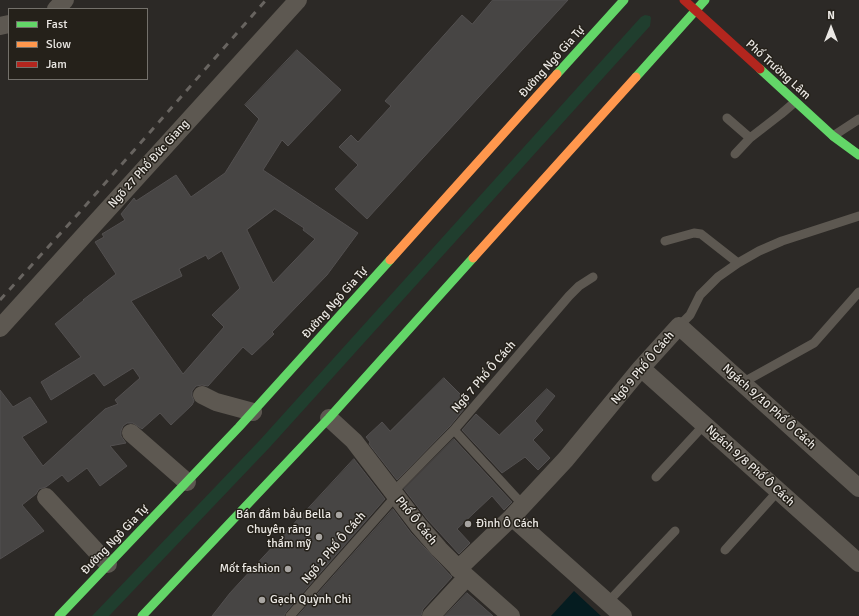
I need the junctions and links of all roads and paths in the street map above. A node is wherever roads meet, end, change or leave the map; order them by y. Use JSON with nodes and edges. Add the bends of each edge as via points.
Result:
{"nodes":[{"id":1,"x":65,"y":0,"type":"edge"},
{"id":2,"x":298,"y":0,"type":"edge"},
{"id":3,"x":624,"y":0,"type":"edge"},
{"id":4,"x":684,"y":0,"type":"edge"},
{"id":5,"x":705,"y":0,"type":"edge"},
{"id":6,"x":57,"y":8,"type":"edge"},
{"id":7,"x":696,"y":11,"type":"junction"},
{"id":8,"x":795,"y":102,"type":"junction"},
{"id":9,"x":727,"y":118,"type":"dead end"},
{"id":10,"x":859,"y":119,"type":"edge"},
{"id":11,"x":833,"y":136,"type":"junction"},
{"id":12,"x":750,"y":138,"type":"junction"},
{"id":13,"x":735,"y":154,"type":"dead end"},
{"id":14,"x":859,"y":155,"type":"edge"},
{"id":15,"x":859,"y":216,"type":"edge"},
{"id":16,"x":665,"y":241,"type":"dead end"},
{"id":17,"x":738,"y":263,"type":"junction"},
{"id":18,"x":593,"y":277,"type":"dead end"},
{"id":19,"x":859,"y":292,"type":"edge"},
{"id":20,"x":679,"y":326,"type":"junction"},
{"id":21,"x":0,"y":328,"type":"edge"},
{"id":22,"x":641,"y":368,"type":"junction"},
{"id":23,"x":742,"y":383,"type":"junction"},
{"id":24,"x":202,"y":395,"type":"dead end"},
{"id":25,"x":253,"y":412,"type":"junction"},
{"id":26,"x":329,"y":418,"type":"junction"},
{"id":27,"x":704,"y":425,"type":"junction"},
{"id":28,"x":454,"y":430,"type":"junction"},
{"id":29,"x":131,"y":433,"type":"dead end"},
{"id":30,"x":656,"y":477,"type":"dead end"},
{"id":31,"x":187,"y":482,"type":"junction"},
{"id":32,"x":859,"y":488,"type":"edge"},
{"id":33,"x":778,"y":491,"type":"junction"},
{"id":34,"x":394,"y":494,"type":"junction"},
{"id":35,"x":46,"y":497,"type":"dead end"},
{"id":36,"x":518,"y":511,"type":"junction"},
{"id":37,"x":675,"y":531,"type":"dead end"},
{"id":38,"x":725,"y":550,"type":"dead end"},
{"id":39,"x":859,"y":563,"type":"edge"},
{"id":40,"x":108,"y":564,"type":"junction"},
{"id":41,"x":463,"y":573,"type":"junction"},
{"id":42,"x":608,"y":602,"type":"junction"},
{"id":43,"x":59,"y":616,"type":"edge"},
{"id":44,"x":142,"y":616,"type":"edge"},
{"id":45,"x":290,"y":616,"type":"edge"},
{"id":46,"x":431,"y":616,"type":"edge"},
{"id":47,"x":511,"y":616,"type":"edge"},
{"id":48,"x":623,"y":616,"type":"edge"}],
"edges":[{"from":1,"to":6,"type":"street"},
{"from":2,"to":21,"type":"street","name":"Ngõ 27 Phố Đức Giang"},
{"from":3,"to":25,"type":"main road","name":"Đường Ngô Gia Tự"},
{"from":4,"to":7,"type":"main road","name":"Phố Trường Lâm"},
{"from":5,"to":7,"type":"main road"},
{"from":7,"to":8,"type":"main road","name":"Phố Trường Lâm"},
{"from":7,"to":26,"type":"main road"},
{"from":8,"to":11,"type":"main road","name":"Phố Trường Lâm"},
{"from":8,"to":12,"type":"lane"},
{"from":9,"to":12,"type":"lane"},
{"from":10,"to":11,"type":"lane"},
{"from":11,"to":14,"type":"main road","name":"Phố Trường Lâm"},
{"from":12,"to":13,"type":"lane"},
{"from":15,"to":17,"type":"lane","name":"Ngõ 9 Phố Ô Cách","via":[[782,241]]},
{"from":16,"to":17,"type":"lane","via":[[694,233],[701,234]]},
{"from":17,"to":20,"type":"lane","name":"Ngõ 9 Phố Ô Cách","via":[[718,277],[700,295],[690,315]]},
{"from":18,"to":28,"type":"lane","name":"Ngõ 7 Phố Ô Cách","via":[[569,296]]},
{"from":19,"to":23,"type":"lane","via":[[814,342]]},
{"from":20,"to":22,"type":"street","name":"Ngõ 9 Phố Ô Cách"},
{"from":20,"to":23,"type":"street","name":"Ngách 9/10 Phố Ô Cách"},
{"from":22,"to":27,"type":"street","name":"Ngách 9/8 Phố Ô Cách"},
{"from":22,"to":36,"type":"street","name":"Ngõ 9 Phố Ô Cách","via":[[566,459]]},
{"from":23,"to":32,"type":"street","name":"Ngách 9/10 Phố Ô Cách"},
{"from":24,"to":25,"type":"street","via":[[216,402]]},
{"from":25,"to":31,"type":"main road","name":"Đường Ngô Gia Tự"},
{"from":26,"to":34,"type":"street","name":"Phố Ô Cách","via":[[354,441]]},
{"from":26,"to":44,"type":"main road"},
{"from":27,"to":30,"type":"lane"},
{"from":27,"to":33,"type":"street","name":"Ngách 9/8 Phố Ô Cách"},
{"from":28,"to":34,"type":"lane","name":"Ngõ 7 Phố Ô Cách"},
{"from":28,"to":36,"type":"lane"},
{"from":29,"to":31,"type":"street"},
{"from":31,"to":40,"type":"main road","name":"Đường Ngô Gia Tự"},
{"from":33,"to":38,"type":"lane"},
{"from":33,"to":39,"type":"street","name":"Ngách 9/8 Phố Ô Cách"},
{"from":34,"to":41,"type":"street","name":"Phố Ô Cách","via":[[419,526]]},
{"from":34,"to":45,"type":"lane","name":"Ngõ 2 Phố Ô Cách"},
{"from":35,"to":40,"type":"street"},
{"from":36,"to":41,"type":"street","name":"Ngõ 9 Phố Ô Cách"},
{"from":36,"to":42,"type":"street"},
{"from":37,"to":42,"type":"lane"},
{"from":40,"to":43,"type":"main road","name":"Đường Ngô Gia Tự"},
{"from":41,"to":46,"type":"street","name":"Ngõ 9 Phố Ô Cách"},
{"from":41,"to":47,"type":"street","name":"Phố Ô Cách"},
{"from":42,"to":48,"type":"street"}]}
